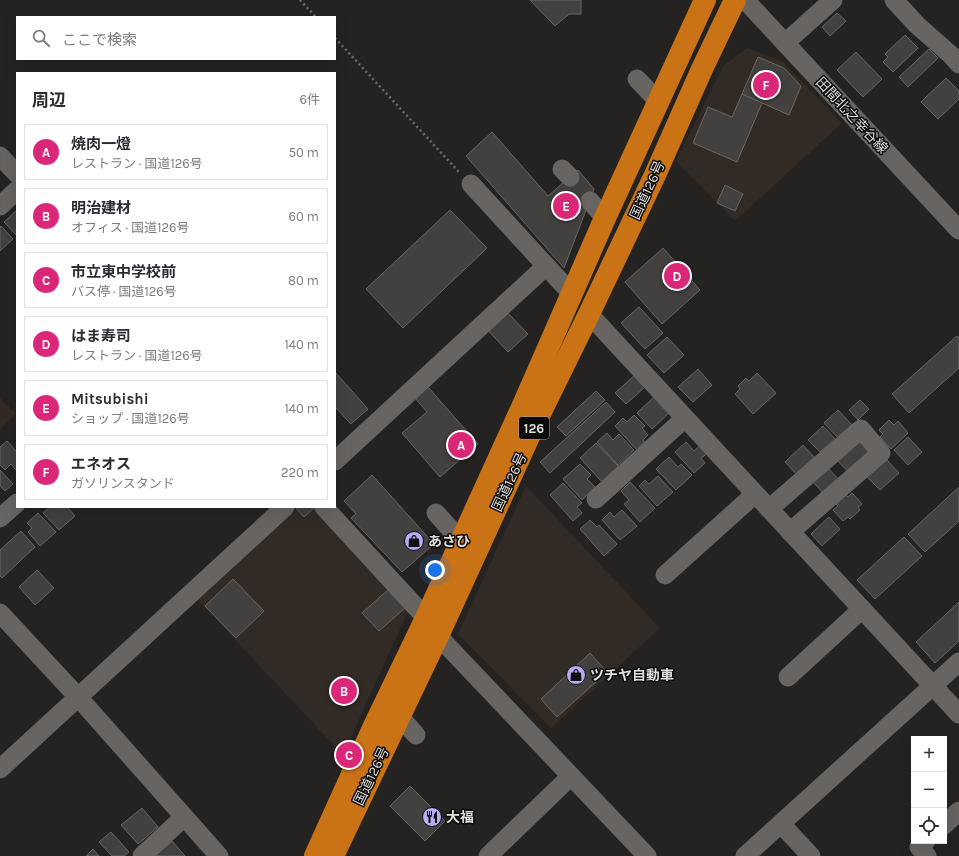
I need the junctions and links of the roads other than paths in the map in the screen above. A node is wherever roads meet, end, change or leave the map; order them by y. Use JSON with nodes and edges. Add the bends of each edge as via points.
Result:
{"nodes":[{"id":1,"x":705,"y":0,"type":"edge"},
{"id":2,"x":735,"y":0,"type":"edge"},
{"id":3,"x":745,"y":0,"type":"edge"},
{"id":4,"x":833,"y":0,"type":"edge"},
{"id":5,"x":894,"y":0,"type":"edge"},
{"id":6,"x":785,"y":43,"type":"junction"},
{"id":7,"x":959,"y":64,"type":"edge"},
{"id":8,"x":637,"y":79,"type":"dead end"},
{"id":9,"x":658,"y":101,"type":"junction"},
{"id":10,"x":0,"y":156,"type":"edge"},
{"id":11,"x":16,"y":173,"type":"edge"},
{"id":12,"x":470,"y":184,"type":"road end"},
{"id":13,"x":16,"y":191,"type":"edge"},
{"id":14,"x":590,"y":200,"type":"tunnel mouth"},
{"id":15,"x":0,"y":206,"type":"edge"},
{"id":16,"x":605,"y":218,"type":"junction"},
{"id":17,"x":959,"y":230,"type":"edge"},
{"id":18,"x":546,"y":266,"type":"junction"},
{"id":19,"x":571,"y":293,"type":"junction"},
{"id":20,"x":589,"y":314,"type":"junction"},
{"id":21,"x":685,"y":418,"type":"junction"},
{"id":22,"x":336,"y":459,"type":"edge"},
{"id":23,"x":755,"y":494,"type":"junction"},
{"id":24,"x":596,"y":499,"type":"dead end"},
{"id":25,"x":16,"y":504,"type":"edge"},
{"id":26,"x":284,"y":508,"type":"edge"},
{"id":27,"x":325,"y":508,"type":"edge"},
{"id":28,"x":769,"y":509,"type":"junction"},
{"id":29,"x":436,"y":514,"type":"dead end"},
{"id":30,"x":0,"y":518,"type":"edge"},
{"id":31,"x":790,"y":532,"type":"junction"},
{"id":32,"x":461,"y":540,"type":"junction"},
{"id":33,"x":665,"y":575,"type":"dead end"},
{"id":34,"x":862,"y":609,"type":"junction"},
{"id":35,"x":0,"y":613,"type":"edge"},
{"id":36,"x":426,"y":618,"type":"junction"},
{"id":37,"x":438,"y":636,"type":"junction"},
{"id":38,"x":959,"y":662,"type":"edge"},
{"id":39,"x":788,"y":677,"type":"dead end"},
{"id":40,"x":933,"y":686,"type":"junction"},
{"id":41,"x":78,"y":698,"type":"junction"},
{"id":42,"x":959,"y":714,"type":"edge"},
{"id":43,"x":400,"y":717,"type":"junction"},
{"id":44,"x":416,"y":735,"type":"dead end"},
{"id":45,"x":0,"y":768,"type":"edge"},
{"id":46,"x":571,"y":776,"type":"junction"},
{"id":47,"x":959,"y":811,"type":"edge"},
{"id":48,"x":184,"y":816,"type":"junction"},
{"id":49,"x":947,"y":822,"type":"edge"},
{"id":50,"x":781,"y":824,"type":"junction"},
{"id":51,"x":922,"y":844,"type":"edge"},
{"id":52,"x":642,"y":854,"type":"edge"},
{"id":53,"x":142,"y":856,"type":"edge"},
{"id":54,"x":219,"y":856,"type":"edge"},
{"id":55,"x":315,"y":856,"type":"edge"},
{"id":56,"x":333,"y":856,"type":"edge"},
{"id":57,"x":488,"y":856,"type":"edge"},
{"id":58,"x":745,"y":856,"type":"edge"},
{"id":59,"x":811,"y":856,"type":"edge"},
{"id":60,"x":927,"y":856,"type":"edge"}],
"edges":[{"from":1,"to":9,"type":"highway","name":"国道126号","number":"126"},
{"from":2,"to":20,"type":"highway","name":"国道126号","number":"126"},
{"from":3,"to":6,"type":"street","name":"田間北之幸谷線"},
{"from":4,"to":6,"type":"street"},
{"from":5,"to":7,"type":"street"},
{"from":6,"to":17,"type":"street","name":"田間北之幸谷線"},
{"from":8,"to":9,"type":"street"},
{"from":9,"to":16,"type":"highway","name":"国道126号","number":"126"},
{"from":10,"to":11,"type":"street"},
{"from":12,"to":18,"type":"street"},
{"from":13,"to":15,"type":"street"},
{"from":14,"to":16,"type":"street"},
{"from":16,"to":19,"type":"highway","name":"国道126号","number":"126"},
{"from":18,"to":19,"type":"street"},
{"from":18,"to":22,"type":"street"},
{"from":19,"to":32,"type":"highway","name":"国道126号","number":"126"},
{"from":20,"to":21,"type":"street"},
{"from":20,"to":37,"type":"highway","name":"国道126号","number":"126","via":[[533,428]]},
{"from":21,"to":23,"type":"street"},
{"from":21,"to":24,"type":"street"},
{"from":23,"to":28,"type":"street"},
{"from":23,"to":33,"type":"street"},
{"from":25,"to":30,"type":"street"},
{"from":26,"to":41,"type":"street"},
{"from":27,"to":36,"type":"street"},
{"from":28,"to":31,"type":"street"},
{"from":28,"to":31,"type":"street","via":[[861,429],[882,453]]},
{"from":29,"to":32,"type":"street"},
{"from":31,"to":34,"type":"street"},
{"from":32,"to":36,"type":"highway","name":"国道126号","number":"126"},
{"from":34,"to":39,"type":"street"},
{"from":34,"to":40,"type":"street"},
{"from":35,"to":41,"type":"street"},
{"from":36,"to":55,"type":"highway","name":"国道126号","number":"126","via":[[372,728]]},
{"from":37,"to":43,"type":"highway","name":"国道126号","number":"126"},
{"from":37,"to":46,"type":"street"},
{"from":38,"to":40,"type":"street"},
{"from":40,"to":42,"type":"street"},
{"from":40,"to":50,"type":"street"},
{"from":41,"to":45,"type":"street"},
{"from":41,"to":48,"type":"street"},
{"from":43,"to":44,"type":"street"},
{"from":43,"to":56,"type":"highway","name":"国道126号","number":"126"},
{"from":46,"to":52,"type":"street"},
{"from":46,"to":57,"type":"street"},
{"from":47,"to":49,"type":"street"},
{"from":48,"to":53,"type":"street"},
{"from":48,"to":54,"type":"street"},
{"from":50,"to":58,"type":"street"},
{"from":50,"to":59,"type":"street"},
{"from":51,"to":60,"type":"street","via":[[919,847]]}]}
